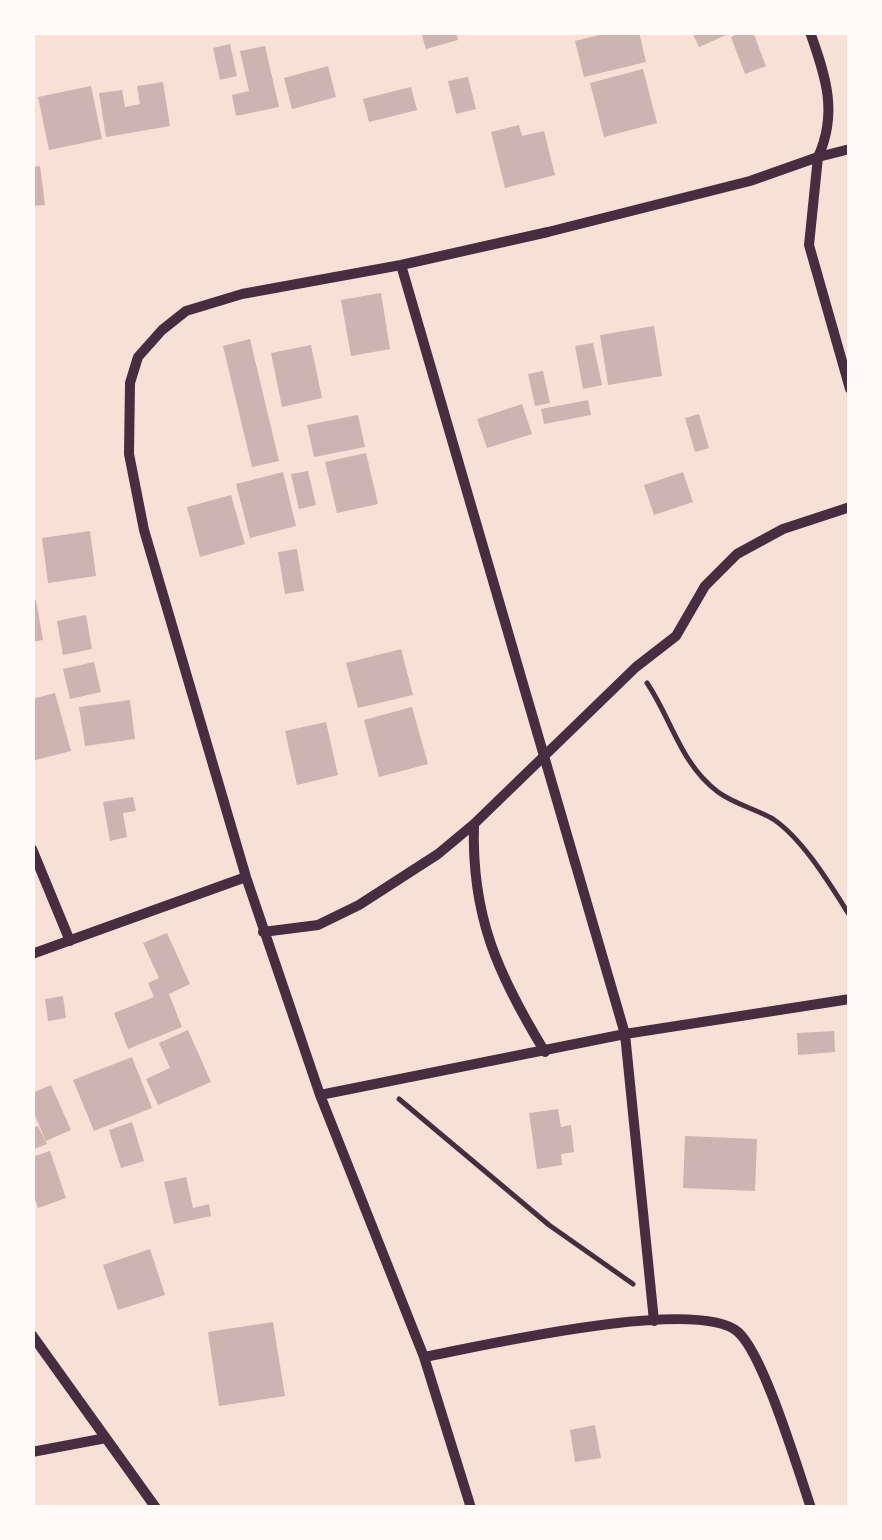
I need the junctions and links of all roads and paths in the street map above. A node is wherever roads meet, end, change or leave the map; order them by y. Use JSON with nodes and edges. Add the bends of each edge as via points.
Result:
{"nodes":[{"id":1,"x":810,"y":32,"type":"edge"},
{"id":2,"x":850,"y":149,"type":"edge"},
{"id":3,"x":818,"y":157,"type":"junction"},
{"id":4,"x":401,"y":265,"type":"junction"},
{"id":5,"x":850,"y":389,"type":"edge"},
{"id":6,"x":850,"y":507,"type":"edge"},
{"id":7,"x":636,"y":666,"type":"junction"},
{"id":8,"x":544,"y":754,"type":"junction"},
{"id":9,"x":474,"y":824,"type":"junction"},
{"id":10,"x":32,"y":849,"type":"edge"},
{"id":11,"x":246,"y":877,"type":"junction"},
{"id":12,"x":850,"y":916,"type":"edge"},
{"id":13,"x":263,"y":932,"type":"junction"},
{"id":14,"x":70,"y":941,"type":"junction"},
{"id":15,"x":32,"y":954,"type":"edge"},
{"id":16,"x":850,"y":999,"type":"edge"},
{"id":17,"x":626,"y":1034,"type":"junction"},
{"id":18,"x":546,"y":1052,"type":"junction"},
{"id":19,"x":379,"y":1083,"type":"junction"},
{"id":20,"x":320,"y":1095,"type":"junction"},
{"id":21,"x":652,"y":1298,"type":"junction"},
{"id":22,"x":654,"y":1321,"type":"junction"},
{"id":23,"x":32,"y":1335,"type":"edge"},
{"id":24,"x":424,"y":1356,"type":"junction"},
{"id":25,"x":106,"y":1438,"type":"junction"},
{"id":26,"x":32,"y":1452,"type":"edge"},
{"id":27,"x":156,"y":1508,"type":"edge"},
{"id":28,"x":471,"y":1508,"type":"edge"},
{"id":29,"x":811,"y":1508,"type":"edge"}],
"edges":[{"from":1,"to":3,"type":"street","via":[[829,101],[830,131]]},
{"from":2,"to":3,"type":"street"},
{"from":3,"to":4,"type":"street","via":[[750,181]]},
{"from":3,"to":5,"type":"street","via":[[809,245]]},
{"from":4,"to":8,"type":"street"},
{"from":4,"to":11,"type":"street","via":[[258,290],[186,311],[138,357],[130,384],[130,454],[144,530]]},
{"from":6,"to":7,"type":"street","via":[[783,529],[737,554],[705,586],[676,636]]},
{"from":7,"to":8,"type":"street"},
{"from":7,"to":12,"type":"path","via":[[702,776],[790,835]]},
{"from":8,"to":9,"type":"street"},
{"from":8,"to":17,"type":"street"},
{"from":9,"to":13,"type":"street","via":[[359,905],[318,924]]},
{"from":9,"to":18,"type":"street","via":[[487,938],[510,994]]},
{"from":10,"to":14,"type":"street"},
{"from":11,"to":13,"type":"street"},
{"from":11,"to":14,"type":"street"},
{"from":13,"to":20,"type":"street"},
{"from":14,"to":15,"type":"street"},
{"from":16,"to":17,"type":"street"},
{"from":17,"to":18,"type":"street"},
{"from":17,"to":21,"type":"street"},
{"from":18,"to":19,"type":"street"},
{"from":19,"to":20,"type":"street"},
{"from":19,"to":21,"type":"path","via":[[549,1225]]},
{"from":20,"to":24,"type":"street"},
{"from":21,"to":22,"type":"street"},
{"from":22,"to":24,"type":"street"},
{"from":22,"to":29,"type":"street","via":[[715,1321],[742,1336],[769,1389]]},
{"from":23,"to":25,"type":"street"},
{"from":24,"to":28,"type":"street"},
{"from":25,"to":26,"type":"street"},
{"from":25,"to":27,"type":"street"}]}
